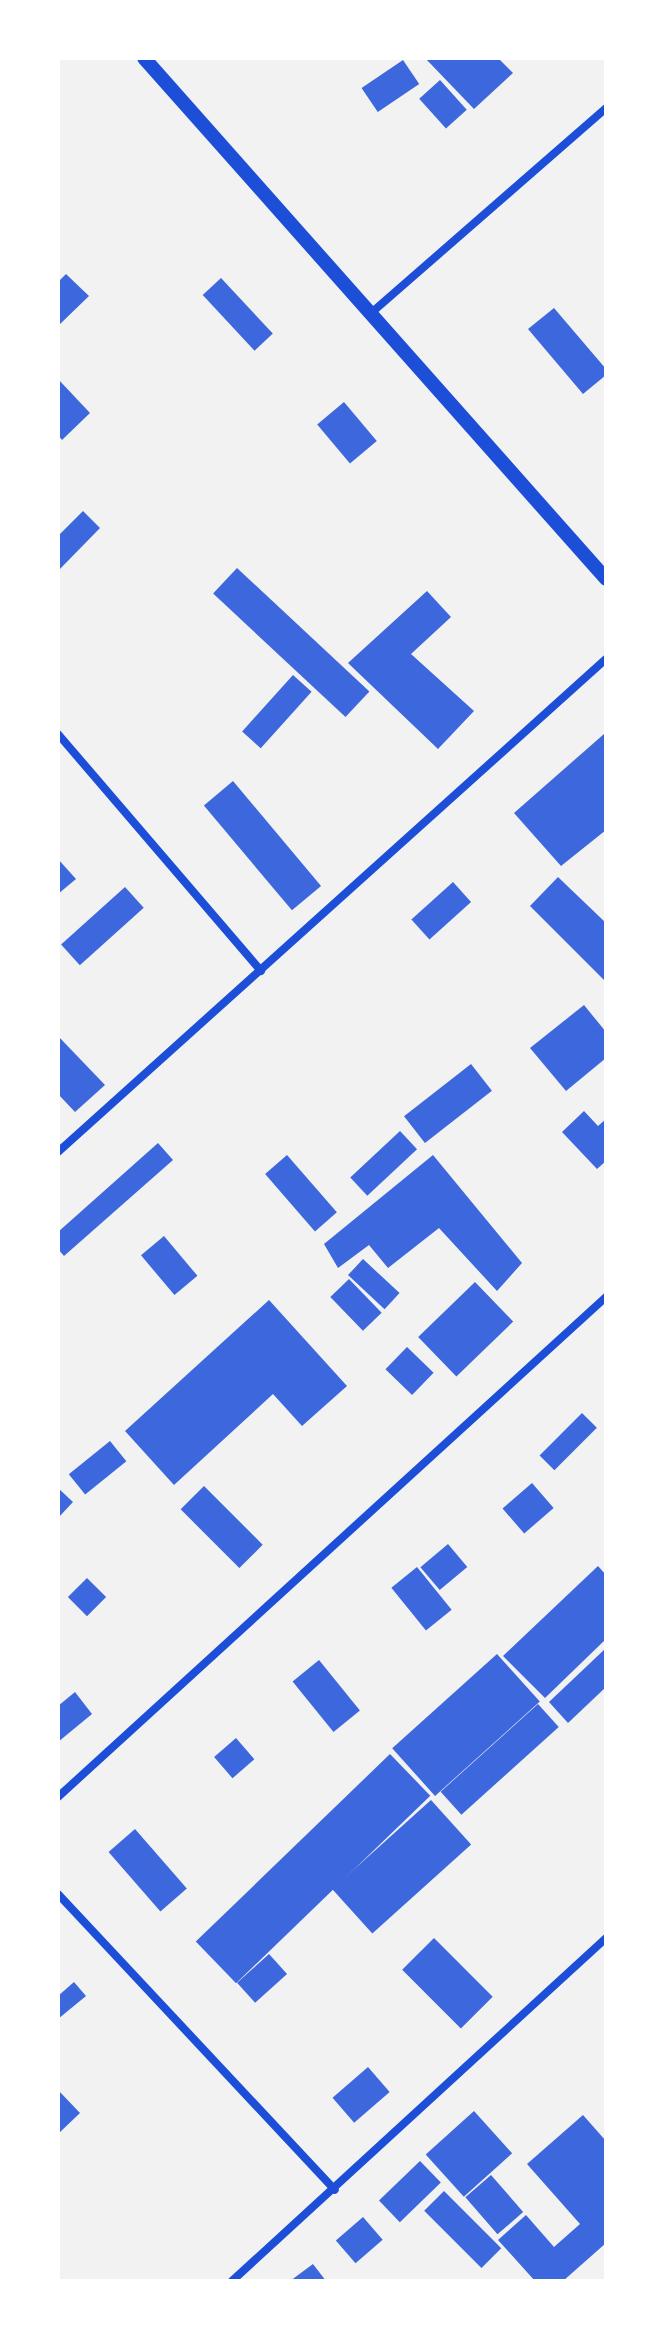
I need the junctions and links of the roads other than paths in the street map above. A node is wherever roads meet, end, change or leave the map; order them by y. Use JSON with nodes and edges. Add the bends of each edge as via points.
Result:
{"nodes":[{"id":1,"x":144,"y":58,"type":"edge"},
{"id":2,"x":606,"y":108,"type":"edge"},
{"id":3,"x":370,"y":314,"type":"junction"},
{"id":4,"x":606,"y":579,"type":"edge"},
{"id":5,"x":606,"y":659,"type":"edge"},
{"id":6,"x":58,"y":734,"type":"edge"},
{"id":7,"x":261,"y":971,"type":"junction"},
{"id":8,"x":58,"y":1152,"type":"edge"},
{"id":9,"x":606,"y":1297,"type":"edge"},
{"id":10,"x":58,"y":1797,"type":"edge"},
{"id":11,"x":58,"y":1894,"type":"edge"},
{"id":12,"x":606,"y":1938,"type":"edge"},
{"id":13,"x":335,"y":2190,"type":"junction"},
{"id":14,"x":232,"y":2281,"type":"edge"}],
"edges":[{"from":1,"to":3,"type":"street"},
{"from":2,"to":3,"type":"street"},
{"from":3,"to":4,"type":"street"},
{"from":5,"to":7,"type":"street"},
{"from":6,"to":7,"type":"street"},
{"from":7,"to":8,"type":"street"},
{"from":9,"to":10,"type":"street"},
{"from":11,"to":13,"type":"street"},
{"from":12,"to":13,"type":"street"},
{"from":13,"to":14,"type":"street"}]}
